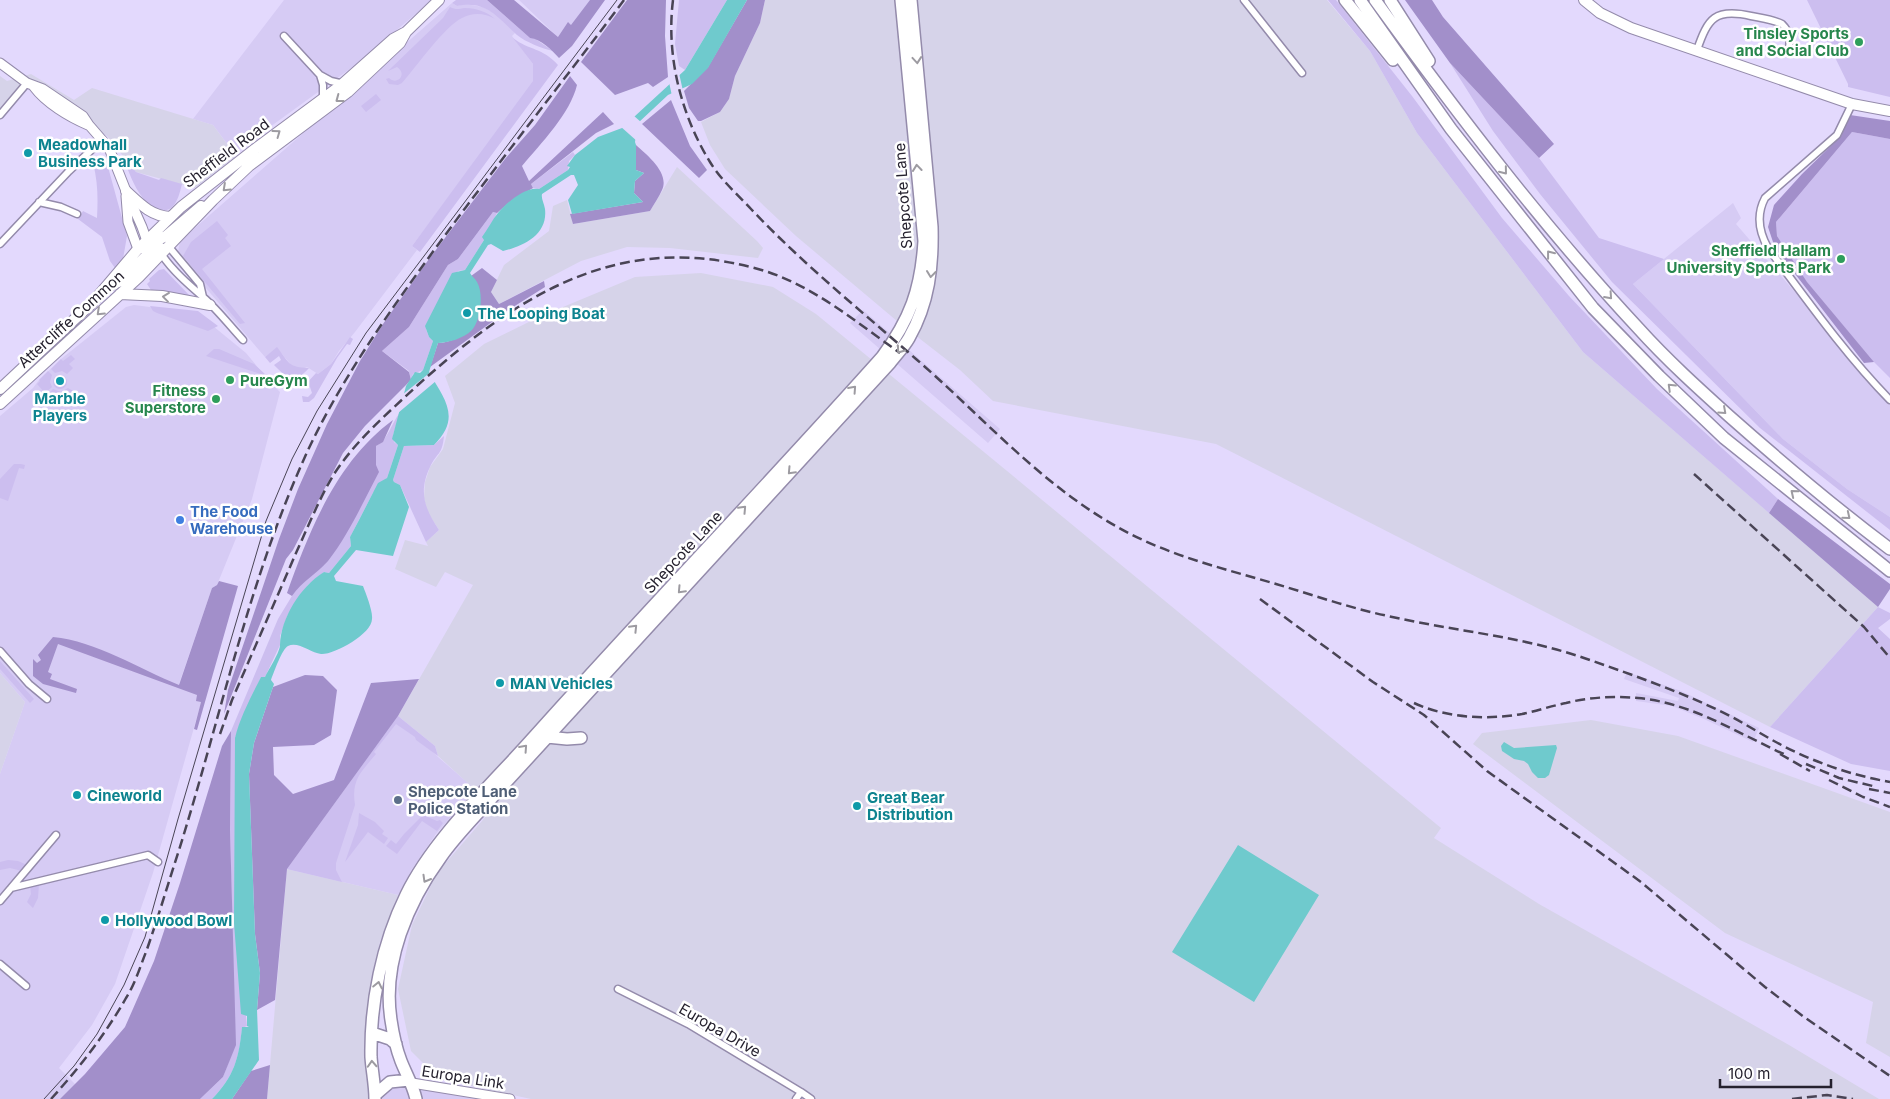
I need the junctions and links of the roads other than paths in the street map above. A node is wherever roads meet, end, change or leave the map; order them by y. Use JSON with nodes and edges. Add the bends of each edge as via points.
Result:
{"nodes":[{"id":1,"x":439,"y":0,"type":"edge"},
{"id":2,"x":900,"y":0,"type":"edge"},
{"id":3,"x":911,"y":0,"type":"edge"},
{"id":4,"x":1244,"y":0,"type":"edge"},
{"id":5,"x":1345,"y":0,"type":"edge"},
{"id":6,"x":1360,"y":0,"type":"edge"},
{"id":7,"x":1375,"y":0,"type":"edge"},
{"id":8,"x":1390,"y":0,"type":"edge"},
{"id":9,"x":1584,"y":0,"type":"edge"},
{"id":10,"x":406,"y":32,"type":"junction"},
{"id":11,"x":284,"y":36,"type":"dead end"},
{"id":12,"x":1697,"y":50,"type":"junction"},
{"id":13,"x":1788,"y":52,"type":"dead end"},
{"id":14,"x":0,"y":63,"type":"edge"},
{"id":15,"x":1302,"y":73,"type":"dead end"},
{"id":16,"x":320,"y":75,"type":"junction"},
{"id":17,"x":344,"y":84,"type":"junction"},
{"id":18,"x":31,"y":85,"type":"junction"},
{"id":19,"x":324,"y":99,"type":"junction"},
{"id":20,"x":1852,"y":104,"type":"junction"},
{"id":21,"x":1890,"y":111,"type":"edge"},
{"id":22,"x":0,"y":115,"type":"edge"},
{"id":23,"x":1442,"y":116,"type":"junction"},
{"id":24,"x":1475,"y":132,"type":"junction"},
{"id":25,"x":102,"y":140,"type":"junction"},
{"id":26,"x":126,"y":191,"type":"junction"},
{"id":27,"x":39,"y":202,"type":"junction"},
{"id":28,"x":77,"y":214,"type":"dead end"},
{"id":29,"x":170,"y":217,"type":"junction"},
{"id":30,"x":0,"y":244,"type":"edge"},
{"id":31,"x":154,"y":247,"type":"junction"},
{"id":32,"x":120,"y":294,"type":"junction"},
{"id":33,"x":207,"y":301,"type":"junction"},
{"id":34,"x":243,"y":340,"type":"dead end"},
{"id":35,"x":0,"y":389,"type":"edge"},
{"id":36,"x":1890,"y":400,"type":"edge"},
{"id":37,"x":0,"y":404,"type":"edge"},
{"id":38,"x":1890,"y":549,"type":"edge"},
{"id":39,"x":1890,"y":571,"type":"edge"},
{"id":40,"x":0,"y":651,"type":"edge"},
{"id":41,"x":46,"y":699,"type":"dead end"},
{"id":42,"x":558,"y":717,"type":"junction"},
{"id":43,"x":548,"y":736,"type":"junction"},
{"id":44,"x":581,"y":738,"type":"dead end"},
{"id":45,"x":56,"y":835,"type":"dead end"},
{"id":46,"x":158,"y":862,"type":"dead end"},
{"id":47,"x":11,"y":888,"type":"junction"},
{"id":48,"x":0,"y":901,"type":"edge"},
{"id":49,"x":388,"y":962,"type":"junction"},
{"id":50,"x":0,"y":964,"type":"edge"},
{"id":51,"x":26,"y":986,"type":"dead end"},
{"id":52,"x":618,"y":989,"type":"dead end"},
{"id":53,"x":372,"y":1033,"type":"junction"},
{"id":54,"x":396,"y":1044,"type":"junction"},
{"id":55,"x":411,"y":1082,"type":"junction"},
{"id":56,"x":801,"y":1092,"type":"junction"},
{"id":57,"x":375,"y":1098,"type":"edge"},
{"id":58,"x":416,"y":1099,"type":"edge"},
{"id":59,"x":510,"y":1099,"type":"edge"},
{"id":60,"x":796,"y":1099,"type":"edge"},
{"id":61,"x":811,"y":1099,"type":"edge"}],
"edges":[{"from":1,"to":10,"type":"main road","name":"Sheffield Road"},
{"from":42,"to":2,"type":"highway","name":"Shepcote Lane","one_way":true,"via":[[882,357],[907,319],[916,296],[924,241]]},
{"from":3,"to":42,"type":"highway","name":"Shepcote Lane","one_way":true,"via":[[933,257],[930,283],[909,338],[890,363]]},
{"from":4,"to":15,"type":"street"},
{"from":5,"to":23,"type":"highway"},
{"from":6,"to":23,"type":"highway"},
{"from":7,"to":24,"type":"highway"},
{"from":8,"to":24,"type":"highway"},
{"from":9,"to":12,"type":"main road","via":[[1616,21]]},
{"from":10,"to":17,"type":"main road","name":"Sheffield Road","via":[[393,39]]},
{"from":10,"to":31,"type":"main road","name":"Sheffield Road","one_way":true,"via":[[400,43],[348,92],[249,166]]},
{"from":11,"to":16,"type":"street"},
{"from":12,"to":13,"type":"street","via":[[1709,22],[1730,12],[1782,24],[1789,35]]},
{"from":12,"to":20,"type":"main road"},
{"from":14,"to":18,"type":"street"},
{"from":16,"to":17,"type":"street"},
{"from":16,"to":19,"type":"street"},
{"from":17,"to":19,"type":"main road","name":"Sheffield Road"},
{"from":18,"to":22,"type":"street"},
{"from":18,"to":25,"type":"street","via":[[80,112]]},
{"from":29,"to":19,"type":"main road","name":"Sheffield Road","one_way":true,"via":[[202,189]]},
{"from":20,"to":21,"type":"main road"},
{"from":20,"to":36,"type":"street","via":[[1837,135],[1765,198],[1760,211],[1760,229],[1768,248],[1813,308]]},
{"from":39,"to":23,"type":"highway","one_way":true,"via":[[1724,438],[1659,376],[1594,308]]},
{"from":24,"to":38,"type":"highway","one_way":true,"via":[[1577,261],[1640,330],[1759,442]]},
{"from":25,"to":26,"type":"street","via":[[115,160]]},
{"from":25,"to":27,"type":"street"},
{"from":26,"to":29,"type":"main road","via":[[155,215]]},
{"from":26,"to":31,"type":"street","via":[[128,222]]},
{"from":27,"to":28,"type":"street"},
{"from":27,"to":30,"type":"street"},
{"from":29,"to":31,"type":"main road","name":"Sheffield Road","via":[[157,230]]},
{"from":31,"to":32,"type":"main road","name":"Attercliffe Common","via":[[149,267]]},
{"from":31,"to":33,"type":"street"},
{"from":31,"to":33,"type":"street","via":[[200,284]]},
{"from":31,"to":35,"type":"main road","name":"Attercliffe Common","via":[[104,289]]},
{"from":33,"to":32,"type":"main road","one_way":true},
{"from":32,"to":37,"type":"main road","name":"Attercliffe Common","one_way":true},
{"from":33,"to":34,"type":"street"},
{"from":40,"to":41,"type":"street"},
{"from":42,"to":43,"type":"highway","name":"Shepcote Lane"},
{"from":49,"to":42,"type":"highway","name":"Shepcote Lane","one_way":true,"via":[[394,925],[406,895],[424,865],[449,832]]},
{"from":43,"to":44,"type":"highway"},
{"from":43,"to":49,"type":"highway","name":"Shepcote Lane","one_way":true,"via":[[441,856],[410,910]]},
{"from":45,"to":47,"type":"street"},
{"from":46,"to":47,"type":"street","via":[[148,855]]},
{"from":47,"to":48,"type":"street"},
{"from":53,"to":49,"type":"highway","name":"Shepcote Lane","one_way":true,"via":[[374,1003]]},
{"from":49,"to":54,"type":"highway","name":"Shepcote Lane","via":[[388,1002]]},
{"from":50,"to":51,"type":"street"},
{"from":52,"to":56,"type":"street","name":"Europa Drive","via":[[688,1024]]},
{"from":53,"to":54,"type":"highway"},
{"from":57,"to":53,"type":"highway","name":"Shepcote Lane","one_way":true},
{"from":54,"to":55,"type":"highway","name":"Shepcote Lane"},
{"from":55,"to":57,"type":"highway","name":"Shepcote Lane","via":[[390,1082]]},
{"from":55,"to":58,"type":"highway","name":"Shepcote Lane"},
{"from":55,"to":59,"type":"street","name":"Europa Link"},
{"from":56,"to":60,"type":"street"},
{"from":56,"to":61,"type":"street","name":"Europa Drive"}]}
